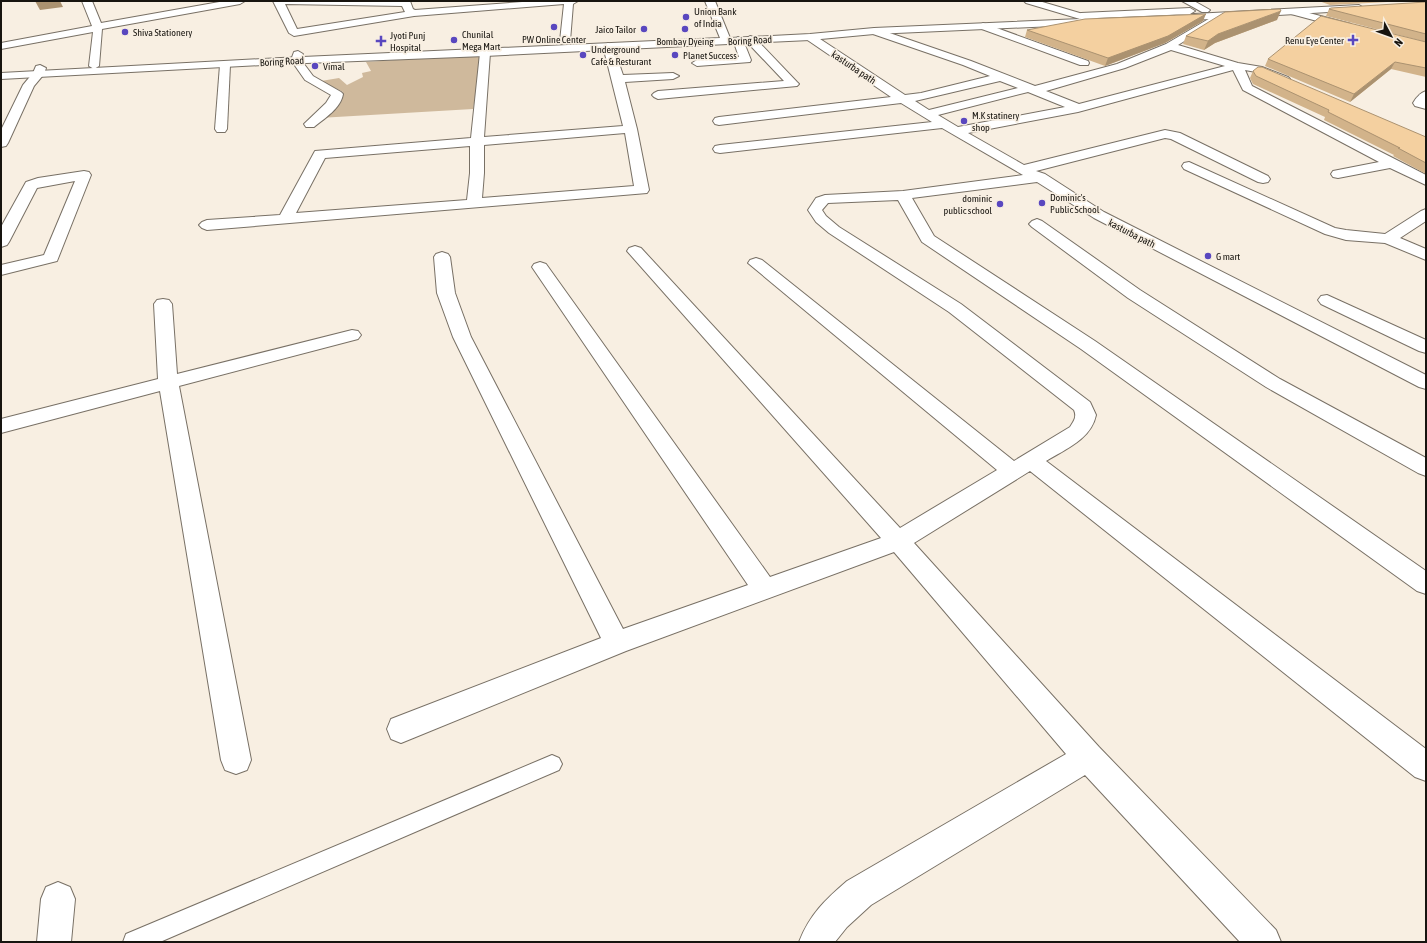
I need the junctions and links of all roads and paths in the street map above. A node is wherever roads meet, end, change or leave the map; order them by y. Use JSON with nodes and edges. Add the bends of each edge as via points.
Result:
{"nodes":[{"id":1,"x":87,"y":1,"type":"edge"},
{"id":2,"x":179,"y":1,"type":"edge"},
{"id":3,"x":240,"y":1,"type":"edge"},
{"id":4,"x":278,"y":1,"type":"edge"},
{"id":5,"x":569,"y":1,"type":"edge"},
{"id":6,"x":573,"y":1,"type":"edge"},
{"id":7,"x":710,"y":1,"type":"edge"},
{"id":8,"x":1029,"y":1,"type":"edge"},
{"id":9,"x":1187,"y":1,"type":"edge"},
{"id":10,"x":1300,"y":1,"type":"edge"},
{"id":11,"x":405,"y":2,"type":"edge"},
{"id":12,"x":1311,"y":5,"type":"junction"},
{"id":13,"x":1205,"y":10,"type":"junction"},
{"id":14,"x":186,"y":12,"type":"junction"},
{"id":15,"x":1294,"y":12,"type":"junction"},
{"id":16,"x":414,"y":13,"type":"junction"},
{"id":17,"x":1080,"y":16,"type":"junction"},
{"id":18,"x":1220,"y":16,"type":"junction"},
{"id":19,"x":983,"y":26,"type":"junction"},
{"id":20,"x":97,"y":28,"type":"junction"},
{"id":21,"x":1360,"y":29,"type":"edge"},
{"id":22,"x":874,"y":31,"type":"junction"},
{"id":23,"x":724,"y":37,"type":"junction"},
{"id":24,"x":810,"y":37,"type":"junction"},
{"id":25,"x":742,"y":38,"type":"junction"},
{"id":26,"x":565,"y":41,"type":"junction"},
{"id":27,"x":1,"y":46,"type":"edge"},
{"id":28,"x":608,"y":46,"type":"junction"},
{"id":29,"x":1170,"y":46,"type":"junction"},
{"id":30,"x":485,"y":53,"type":"junction"},
{"id":31,"x":297,"y":57,"type":"junction"},
{"id":32,"x":1084,"y":63,"type":"edge"},
{"id":33,"x":225,"y":64,"type":"junction"},
{"id":34,"x":697,"y":64,"type":"dead end"},
{"id":35,"x":94,"y":66,"type":"junction"},
{"id":36,"x":1237,"y":66,"type":"junction"},
{"id":37,"x":1,"y":70,"type":"edge"},
{"id":38,"x":39,"y":71,"type":"junction"},
{"id":39,"x":1,"y":76,"type":"edge"},
{"id":40,"x":672,"y":76,"type":"dead end"},
{"id":41,"x":1001,"y":77,"type":"junction"},
{"id":42,"x":619,"y":79,"type":"junction"},
{"id":43,"x":1295,"y":84,"type":"edge"},
{"id":44,"x":1033,"y":89,"type":"junction"},
{"id":45,"x":658,"y":95,"type":"dead end"},
{"id":46,"x":1426,"y":95,"type":"edge"},
{"id":47,"x":902,"y":99,"type":"junction"},
{"id":48,"x":1426,"y":105,"type":"edge"},
{"id":49,"x":1078,"y":108,"type":"junction"},
{"id":50,"x":928,"y":114,"type":"junction"},
{"id":51,"x":718,"y":121,"type":"dead end"},
{"id":52,"x":310,"y":124,"type":"dead end"},
{"id":53,"x":951,"y":128,"type":"junction"},
{"id":54,"x":221,"y":129,"type":"dead end"},
{"id":55,"x":631,"y":129,"type":"junction"},
{"id":56,"x":477,"y":141,"type":"junction"},
{"id":57,"x":1,"y":143,"type":"edge"},
{"id":58,"x":720,"y":149,"type":"dead end"},
{"id":59,"x":1393,"y":163,"type":"junction"},
{"id":60,"x":1189,"y":166,"type":"dead end"},
{"id":61,"x":1031,"y":174,"type":"junction"},
{"id":62,"x":1338,"y":174,"type":"dead end"},
{"id":63,"x":1263,"y":179,"type":"dead end"},
{"id":64,"x":1426,"y":180,"type":"edge"},
{"id":65,"x":903,"y":195,"type":"junction"},
{"id":66,"x":474,"y":203,"type":"junction"},
{"id":67,"x":1426,"y":214,"type":"edge"},
{"id":68,"x":286,"y":218,"type":"junction"},
{"id":69,"x":1037,"y":224,"type":"dead end"},
{"id":70,"x":207,"y":225,"type":"dead end"},
{"id":71,"x":1388,"y":239,"type":"junction"},
{"id":72,"x":1,"y":242,"type":"edge"},
{"id":73,"x":635,"y":252,"type":"dead end"},
{"id":74,"x":1426,"y":255,"type":"edge"},
{"id":75,"x":442,"y":257,"type":"dead end"},
{"id":76,"x":756,"y":263,"type":"dead end"},
{"id":77,"x":540,"y":267,"type":"dead end"},
{"id":78,"x":1,"y":270,"type":"edge"},
{"id":79,"x":1327,"y":300,"type":"dead end"},
{"id":80,"x":163,"y":304,"type":"dead end"},
{"id":81,"x":352,"y":335,"type":"dead end"},
{"id":82,"x":1426,"y":347,"type":"edge"},
{"id":83,"x":1423,"y":379,"type":"edge"},
{"id":84,"x":168,"y":381,"type":"junction"},
{"id":85,"x":1,"y":426,"type":"edge"},
{"id":86,"x":1022,"y":466,"type":"junction"},
{"id":87,"x":1426,"y":468,"type":"edge"},
{"id":88,"x":898,"y":540,"type":"junction"},
{"id":89,"x":1426,"y":584,"type":"edge"},
{"id":90,"x":765,"y":589,"type":"junction"},
{"id":91,"x":617,"y":643,"type":"junction"},
{"id":92,"x":401,"y":729,"type":"dead end"},
{"id":93,"x":1088,"y":757,"type":"junction"},
{"id":94,"x":236,"y":760,"type":"dead end"},
{"id":95,"x":552,"y":764,"type":"dead end"},
{"id":96,"x":1426,"y":767,"type":"edge"},
{"id":97,"x":58,"y":899,"type":"dead end"},
{"id":98,"x":54,"y":942,"type":"edge"},
{"id":99,"x":134,"y":942,"type":"edge"},
{"id":100,"x":816,"y":942,"type":"edge"},
{"id":101,"x":1264,"y":942,"type":"edge"}],
"edges":[{"from":1,"to":20,"type":"street"},
{"from":2,"to":14,"type":"street"},
{"from":3,"to":14,"type":"street"},
{"from":4,"to":11,"type":"street"},
{"from":4,"to":16,"type":"street","via":[[294,33]]},
{"from":5,"to":6,"type":"street"},
{"from":5,"to":16,"type":"street"},
{"from":5,"to":26,"type":"street"},
{"from":7,"to":23,"type":"street"},
{"from":8,"to":17,"type":"street"},
{"from":9,"to":13,"type":"street"},
{"from":10,"to":12,"type":"street"},
{"from":11,"to":16,"type":"street","via":[[409,11]]},
{"from":12,"to":13,"type":"street"},
{"from":12,"to":15,"type":"street","name":"Boring Road","via":[[1370,5]]},
{"from":13,"to":17,"type":"street"},
{"from":14,"to":20,"type":"street"},
{"from":15,"to":18,"type":"street","name":"Boring Road"},
{"from":15,"to":21,"type":"street"},
{"from":17,"to":25,"type":"street","via":[[923,22]]},
{"from":18,"to":19,"type":"street","name":"Boring Road"},
{"from":18,"to":29,"type":"street"},
{"from":19,"to":22,"type":"street","name":"Boring Road"},
{"from":19,"to":32,"type":"street"},
{"from":20,"to":27,"type":"street"},
{"from":20,"to":35,"type":"street"},
{"from":22,"to":24,"type":"street","name":"Boring Road"},
{"from":22,"to":41,"type":"street"},
{"from":23,"to":25,"type":"street","name":"Boring Road"},
{"from":23,"to":26,"type":"street"},
{"from":23,"to":28,"type":"street","name":"Boring Road"},
{"from":24,"to":25,"type":"street","name":"Boring Road"},
{"from":24,"to":47,"type":"street","name":"kasturba path"},
{"from":25,"to":34,"type":"street","via":[[746,60]]},
{"from":25,"to":45,"type":"street","via":[[793,84]]},
{"from":26,"to":31,"type":"street"},
{"from":28,"to":30,"type":"street","name":"Boring Road"},
{"from":28,"to":42,"type":"street"},
{"from":29,"to":36,"type":"street"},
{"from":29,"to":44,"type":"street","via":[[1122,66]]},
{"from":30,"to":31,"type":"street","name":"Boring Road"},
{"from":30,"to":56,"type":"street"},
{"from":31,"to":33,"type":"street","name":"Boring Road"},
{"from":31,"to":35,"type":"street"},
{"from":31,"to":52,"type":"street","via":[[309,78],[338,97]]},
{"from":33,"to":38,"type":"street","name":"Boring Road"},
{"from":33,"to":54,"type":"street"},
{"from":35,"to":38,"type":"street"},
{"from":36,"to":43,"type":"street","via":[[1262,70]]},
{"from":36,"to":49,"type":"street"},
{"from":36,"to":59,"type":"street","via":[[1247,88]]},
{"from":37,"to":38,"type":"street"},
{"from":38,"to":39,"type":"street","name":"Boring Road"},
{"from":38,"to":57,"type":"street","via":[[29,84]]},
{"from":40,"to":42,"type":"street"},
{"from":41,"to":44,"type":"street"},
{"from":41,"to":47,"type":"street"},
{"from":42,"to":55,"type":"street"},
{"from":44,"to":49,"type":"street"},
{"from":44,"to":50,"type":"street"},
{"from":46,"to":48,"type":"street","via":[[1419,103]]},
{"from":47,"to":50,"type":"street","name":"kasturba path"},
{"from":47,"to":51,"type":"street"},
{"from":49,"to":53,"type":"street"},
{"from":50,"to":53,"type":"street","name":"kasturba path"},
{"from":53,"to":58,"type":"street"},
{"from":53,"to":61,"type":"street","name":"kasturba path"},
{"from":55,"to":56,"type":"street"},
{"from":55,"to":66,"type":"street","via":[[642,190]]},
{"from":56,"to":66,"type":"street"},
{"from":56,"to":68,"type":"street","via":[[320,154]]},
{"from":59,"to":62,"type":"street"},
{"from":59,"to":64,"type":"street"},
{"from":60,"to":71,"type":"street","via":[[1325,230]]},
{"from":61,"to":63,"type":"street","via":[[1165,134],[1175,136]]},
{"from":61,"to":65,"type":"street"},
{"from":61,"to":83,"type":"street","name":"kasturba path","via":[[1099,216]]},
{"from":65,"to":86,"type":"street","via":[[825,199],[820,201],[815,210],[821,220],[834,230],[955,308],[1082,407],[1086,415],[1077,432]]},
{"from":65,"to":89,"type":"street","via":[[928,239],[1088,345]]},
{"from":66,"to":68,"type":"street"},
{"from":67,"to":71,"type":"street"},
{"from":68,"to":70,"type":"street"},
{"from":69,"to":87,"type":"street","via":[[1134,294],[1272,383]]},
{"from":71,"to":74,"type":"street"},
{"from":72,"to":78,"type":"street","via":[[31,185],[84,175],[51,258]]},
{"from":73,"to":88,"type":"street"},
{"from":75,"to":91,"type":"street","via":[[446,293],[462,337]]},
{"from":76,"to":86,"type":"street"},
{"from":77,"to":90,"type":"street"},
{"from":79,"to":82,"type":"street"},
{"from":80,"to":84,"type":"street"},
{"from":81,"to":84,"type":"street"},
{"from":84,"to":85,"type":"street"},
{"from":84,"to":94,"type":"street"},
{"from":86,"to":88,"type":"street"},
{"from":86,"to":96,"type":"street"},
{"from":88,"to":90,"type":"street"},
{"from":88,"to":93,"type":"street"},
{"from":90,"to":91,"type":"street"},
{"from":91,"to":92,"type":"street"},
{"from":93,"to":100,"type":"street","via":[[859,893],[833,915]]},
{"from":93,"to":101,"type":"street"},
{"from":95,"to":99,"type":"lane"},
{"from":97,"to":98,"type":"street"}]}
